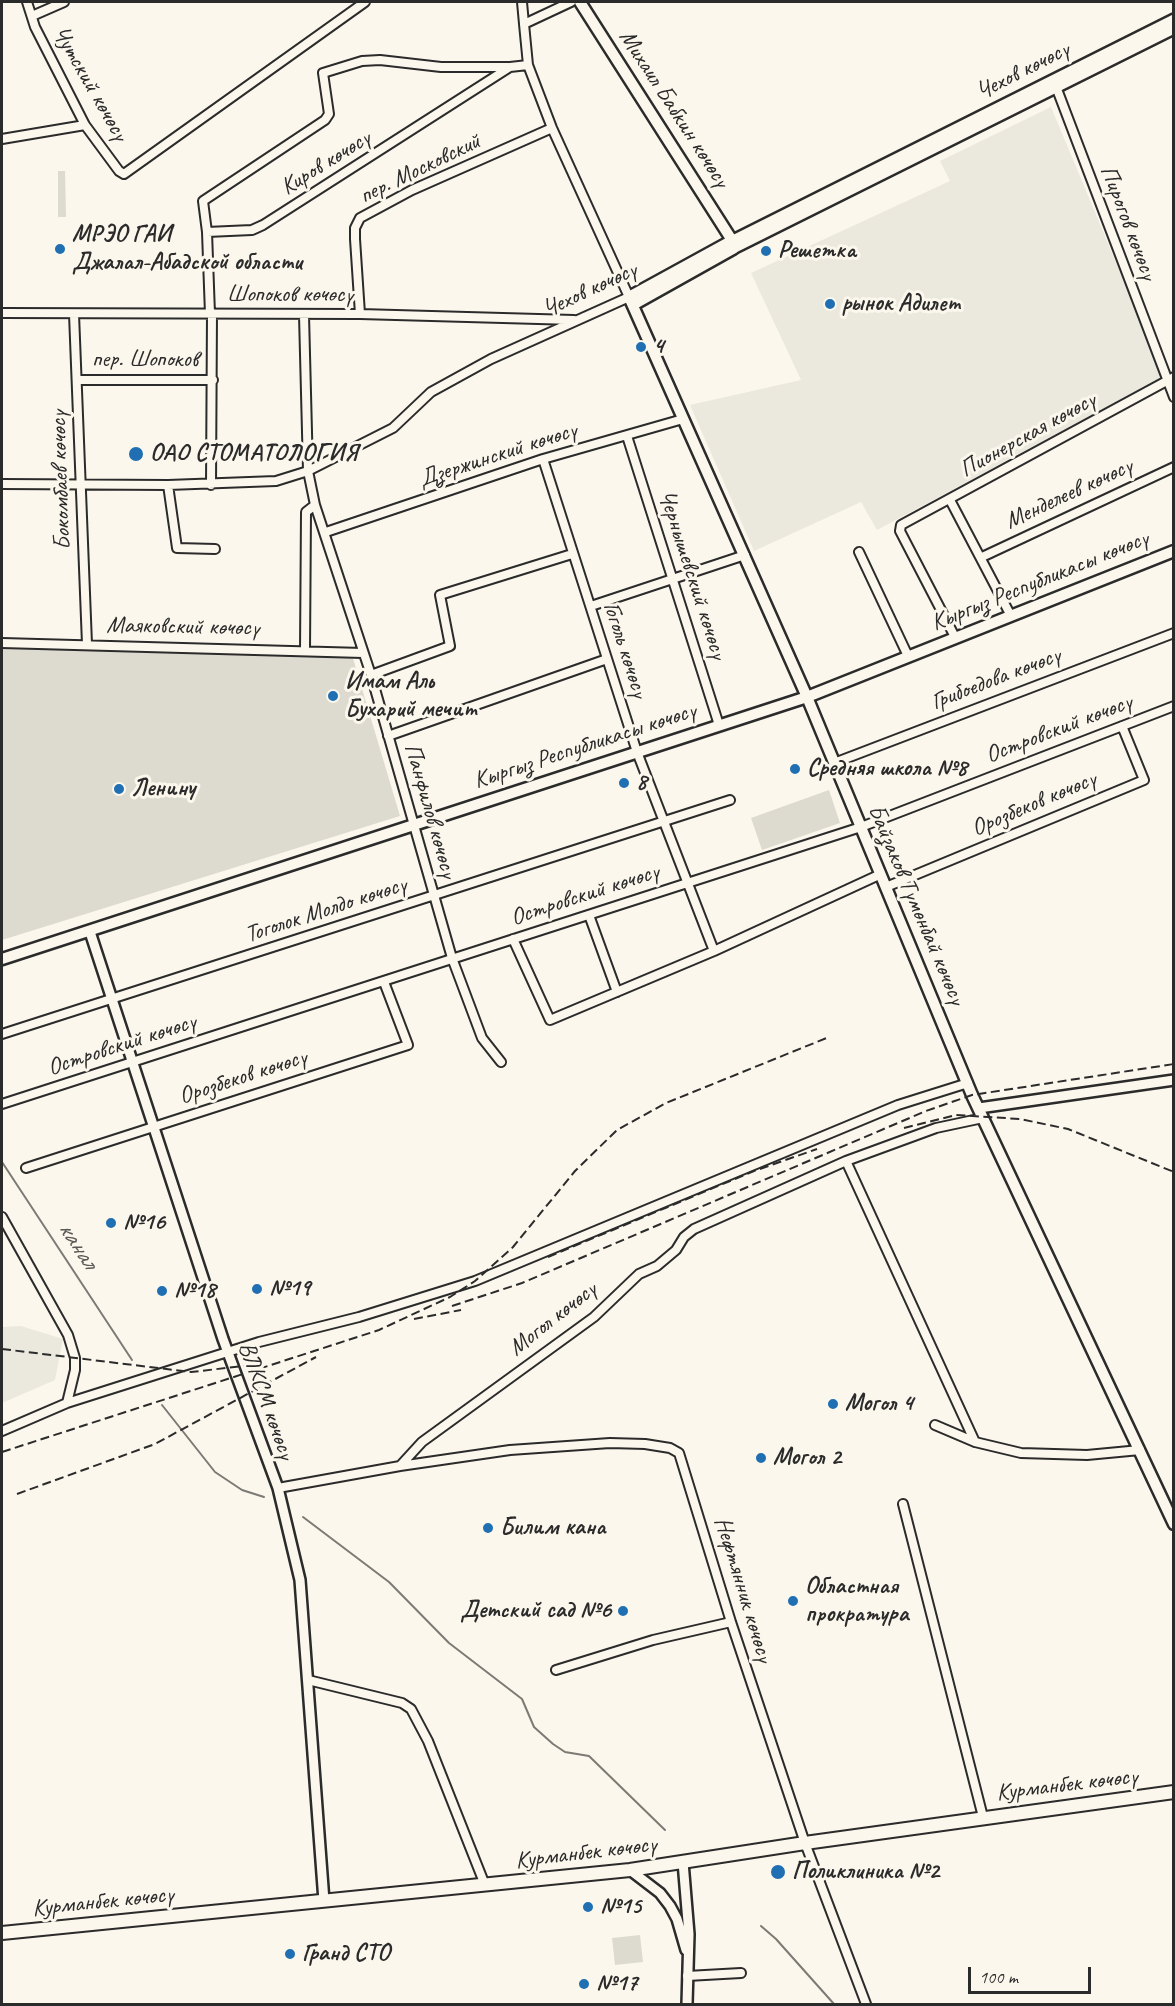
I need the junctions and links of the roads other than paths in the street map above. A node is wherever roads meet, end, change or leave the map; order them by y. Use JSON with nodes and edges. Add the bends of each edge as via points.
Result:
{"nodes":[{"id":1,"x":27,"y":2,"type":"edge"},
{"id":2,"x":64,"y":2,"type":"edge"},
{"id":3,"x":365,"y":2,"type":"edge"},
{"id":4,"x":522,"y":2,"type":"edge"},
{"id":5,"x":571,"y":2,"type":"edge"},
{"id":6,"x":580,"y":2,"type":"edge"},
{"id":7,"x":32,"y":16,"type":"junction"},
{"id":8,"x":1173,"y":20,"type":"edge"},
{"id":9,"x":524,"y":24,"type":"junction"},
{"id":10,"x":1173,"y":29,"type":"edge"},
{"id":11,"x":528,"y":65,"type":"junction"},
{"id":12,"x":510,"y":67,"type":"junction"},
{"id":13,"x":1055,"y":86,"type":"junction"},
{"id":14,"x":86,"y":125,"type":"junction"},
{"id":15,"x":552,"y":128,"type":"junction"},
{"id":16,"x":2,"y":139,"type":"edge"},
{"id":17,"x":207,"y":232,"type":"junction"},
{"id":18,"x":733,"y":245,"type":"junction"},
{"id":19,"x":631,"y":301,"type":"junction"},
{"id":20,"x":2,"y":313,"type":"edge"},
{"id":21,"x":74,"y":314,"type":"junction"},
{"id":22,"x":211,"y":314,"type":"junction"},
{"id":23,"x":360,"y":314,"type":"junction"},
{"id":24,"x":304,"y":315,"type":"junction"},
{"id":25,"x":578,"y":320,"type":"junction"},
{"id":26,"x":1171,"y":379,"type":"edge"},
{"id":27,"x":77,"y":380,"type":"junction"},
{"id":28,"x":213,"y":380,"type":"junction"},
{"id":29,"x":1173,"y":397,"type":"edge"},
{"id":30,"x":683,"y":419,"type":"junction"},
{"id":31,"x":627,"y":436,"type":"junction"},
{"id":32,"x":543,"y":459,"type":"junction"},
{"id":33,"x":1173,"y":467,"type":"edge"},
{"id":34,"x":308,"y":471,"type":"junction"},
{"id":35,"x":2,"y":484,"type":"edge"},
{"id":36,"x":211,"y":484,"type":"junction"},
{"id":37,"x":82,"y":485,"type":"junction"},
{"id":38,"x":168,"y":485,"type":"junction"},
{"id":39,"x":950,"y":500,"type":"junction"},
{"id":40,"x":315,"y":505,"type":"junction"},
{"id":41,"x":326,"y":532,"type":"junction"},
{"id":42,"x":215,"y":549,"type":"dead end"},
{"id":43,"x":1173,"y":551,"type":"edge"},
{"id":44,"x":859,"y":552,"type":"dead end"},
{"id":45,"x":572,"y":554,"type":"junction"},
{"id":46,"x":745,"y":555,"type":"junction"},
{"id":47,"x":982,"y":557,"type":"junction"},
{"id":48,"x":673,"y":580,"type":"junction"},
{"id":49,"x":591,"y":606,"type":"junction"},
{"id":50,"x":1011,"y":616,"type":"junction"},
{"id":51,"x":1173,"y":633,"type":"edge"},
{"id":52,"x":955,"y":637,"type":"junction"},
{"id":53,"x":2,"y":643,"type":"edge"},
{"id":54,"x":87,"y":644,"type":"junction"},
{"id":55,"x":305,"y":650,"type":"junction"},
{"id":56,"x":363,"y":653,"type":"junction"},
{"id":57,"x":908,"y":656,"type":"junction"},
{"id":58,"x":607,"y":658,"type":"junction"},
{"id":59,"x":370,"y":675,"type":"junction"},
{"id":60,"x":807,"y":697,"type":"junction"},
{"id":61,"x":1173,"y":706,"type":"edge"},
{"id":62,"x":719,"y":725,"type":"junction"},
{"id":63,"x":1122,"y":726,"type":"junction"},
{"id":64,"x":388,"y":736,"type":"junction"},
{"id":65,"x":638,"y":752,"type":"junction"},
{"id":66,"x":834,"y":763,"type":"junction"},
{"id":67,"x":730,"y":800,"type":"dead end"},
{"id":68,"x":414,"y":823,"type":"junction"},
{"id":69,"x":664,"y":823,"type":"junction"},
{"id":70,"x":861,"y":827,"type":"junction"},
{"id":71,"x":881,"y":874,"type":"junction"},
{"id":72,"x":687,"y":883,"type":"junction"},
{"id":73,"x":886,"y":887,"type":"junction"},
{"id":74,"x":434,"y":896,"type":"junction"},
{"id":75,"x":589,"y":915,"type":"junction"},
{"id":76,"x":90,"y":932,"type":"junction"},
{"id":77,"x":513,"y":939,"type":"junction"},
{"id":78,"x":714,"y":951,"type":"junction"},
{"id":79,"x":452,"y":958,"type":"junction"},
{"id":80,"x":2,"y":959,"type":"edge"},
{"id":81,"x":384,"y":982,"type":"junction"},
{"id":82,"x":617,"y":992,"type":"junction"},
{"id":83,"x":112,"y":998,"type":"junction"},
{"id":84,"x":2,"y":1034,"type":"edge"},
{"id":85,"x":133,"y":1062,"type":"junction"},
{"id":86,"x":501,"y":1062,"type":"dead end"},
{"id":87,"x":1173,"y":1080,"type":"edge"},
{"id":88,"x":968,"y":1083,"type":"junction"},
{"id":89,"x":2,"y":1104,"type":"edge"},
{"id":90,"x":981,"y":1113,"type":"junction"},
{"id":91,"x":152,"y":1127,"type":"junction"},
{"id":92,"x":846,"y":1161,"type":"junction"},
{"id":93,"x":26,"y":1168,"type":"dead end"},
{"id":94,"x":2,"y":1217,"type":"edge"},
{"id":95,"x":227,"y":1352,"type":"junction"},
{"id":96,"x":67,"y":1403,"type":"junction"},
{"id":97,"x":935,"y":1425,"type":"dead end"},
{"id":98,"x":2,"y":1431,"type":"edge"},
{"id":99,"x":975,"y":1442,"type":"junction"},
{"id":100,"x":1140,"y":1450,"type":"junction"},
{"id":101,"x":400,"y":1466,"type":"junction"},
{"id":102,"x":278,"y":1488,"type":"junction"},
{"id":103,"x":903,"y":1504,"type":"dead end"},
{"id":104,"x":1173,"y":1524,"type":"edge"},
{"id":105,"x":731,"y":1622,"type":"junction"},
{"id":106,"x":556,"y":1670,"type":"dead end"},
{"id":107,"x":308,"y":1680,"type":"junction"},
{"id":108,"x":1173,"y":1792,"type":"edge"},
{"id":109,"x":983,"y":1817,"type":"junction"},
{"id":110,"x":805,"y":1843,"type":"junction"},
{"id":111,"x":683,"y":1862,"type":"junction"},
{"id":112,"x":630,"y":1870,"type":"junction"},
{"id":113,"x":484,"y":1885,"type":"junction"},
{"id":114,"x":324,"y":1901,"type":"junction"},
{"id":115,"x":2,"y":1933,"type":"edge"},
{"id":116,"x":688,"y":1958,"type":"junction"},
{"id":117,"x":741,"y":1973,"type":"dead end"},
{"id":118,"x":687,"y":1976,"type":"junction"},
{"id":119,"x":687,"y":2004,"type":"edge"},
{"id":120,"x":866,"y":2004,"type":"edge"}],
"edges":[{"from":1,"to":7,"type":"street","name":"Чутский көчөсү"},
{"from":2,"to":7,"type":"street"},
{"from":3,"to":14,"type":"street","name":"Чутский көчөсү","via":[[124,174]]},
{"from":4,"to":9,"type":"street"},
{"from":5,"to":9,"type":"street"},
{"from":6,"to":18,"type":"main road","name":"Михаил Бабкин көчөсү"},
{"from":7,"to":14,"type":"street","name":"Чутский көчөсү"},
{"from":8,"to":13,"type":"street","name":"Чехов көчөсү"},
{"from":9,"to":11,"type":"street"},
{"from":10,"to":13,"type":"street","name":"Чехов көчөсү"},
{"from":11,"to":12,"type":"street","name":"Киров көчөсү"},
{"from":11,"to":15,"type":"street"},
{"from":12,"to":17,"type":"street","name":"Киров көчөсү","via":[[263,225],[252,230]]},
{"from":12,"to":17,"type":"street","via":[[441,68],[380,60],[362,61],[323,73],[329,114],[325,120],[203,201]]},
{"from":13,"to":18,"type":"street","name":"Чехов көчөсү"},
{"from":13,"to":26,"type":"street","name":"Пирогов көчөсү"},
{"from":14,"to":16,"type":"street"},
{"from":15,"to":19,"type":"street"},
{"from":15,"to":23,"type":"street","name":"пер. Московский","via":[[412,190],[360,218],[355,228]]},
{"from":17,"to":22,"type":"street"},
{"from":18,"to":19,"type":"main road","name":"Чехов көчөсү"},
{"from":19,"to":25,"type":"street","name":"Чехов көчөсү"},
{"from":19,"to":30,"type":"main road","name":"Байзаков Түмөнбай көчөсү"},
{"from":20,"to":21,"type":"street","name":"Шопоков көчөсү"},
{"from":21,"to":22,"type":"street","name":"Шопоков көчөсү"},
{"from":21,"to":27,"type":"street","name":"Бокомбаев көчөсү"},
{"from":22,"to":24,"type":"street","name":"Шопоков көчөсү"},
{"from":22,"to":28,"type":"street","name":"пер. Шопоков"},
{"from":23,"to":24,"type":"street","name":"Шопоков көчөсү"},
{"from":23,"to":25,"type":"street","name":"Шопоков көчөсү"},
{"from":24,"to":34,"type":"street","name":"Панфилов көчөсү"},
{"from":25,"to":34,"type":"street","name":"Чехов көчөсү","via":[[451,381],[431,393],[393,428]]},
{"from":26,"to":29,"type":"street","name":"Пирогов көчөсү"},
{"from":26,"to":39,"type":"street","name":"Пионерская көчөсү"},
{"from":27,"to":28,"type":"street","name":"пер. Шопоков"},
{"from":27,"to":37,"type":"street","name":"Бокомбаев көчөсү"},
{"from":28,"to":36,"type":"street","name":"пер. Шопоков"},
{"from":30,"to":31,"type":"street","name":"Дзержинский көчөсү"},
{"from":30,"to":46,"type":"main road","name":"Байзаков Түмөнбай көчөсү"},
{"from":31,"to":32,"type":"street","name":"Дзержинский көчөсү"},
{"from":31,"to":48,"type":"street","name":"Чернышевский көчөсү"},
{"from":32,"to":41,"type":"street","name":"Дзержинский көчөсү"},
{"from":32,"to":45,"type":"street","name":"Гоголь көчөсү"},
{"from":33,"to":47,"type":"street","name":"Менделеев көчөсү"},
{"from":34,"to":36,"type":"street","name":"Чехов көчөсү","via":[[276,481]]},
{"from":34,"to":40,"type":"street","name":"Панфилов көчөсү"},
{"from":35,"to":37,"type":"street","name":"Чехов көчөсү"},
{"from":36,"to":38,"type":"street","name":"Чехов көчөсү"},
{"from":37,"to":38,"type":"street","name":"Чехов көчөсү"},
{"from":37,"to":54,"type":"street","name":"Бокомбаев көчөсү"},
{"from":38,"to":42,"type":"street","via":[[177,548]]},
{"from":39,"to":47,"type":"street"},
{"from":39,"to":52,"type":"street","name":"Пионерская көчөсү","via":[[901,525],[900,531]]},
{"from":40,"to":41,"type":"street","name":"Панфилов көчөсү"},
{"from":40,"to":55,"type":"street","via":[[306,512]]},
{"from":41,"to":56,"type":"street","name":"Панфилов көчөсү"},
{"from":43,"to":50,"type":"main road","name":"Кыргыз Республикасы көчөсү"},
{"from":44,"to":57,"type":"street"},
{"from":45,"to":49,"type":"street","name":"Гоголь көчөсү"},
{"from":45,"to":59,"type":"street","via":[[440,595],[450,646]]},
{"from":46,"to":48,"type":"street"},
{"from":46,"to":60,"type":"main road","name":"Байзаков Түмөнбай көчөсү"},
{"from":47,"to":50,"type":"street"},
{"from":48,"to":49,"type":"street"},
{"from":48,"to":62,"type":"street","name":"Чернышевский көчөсү"},
{"from":49,"to":58,"type":"street","name":"Гоголь көчөсү"},
{"from":50,"to":52,"type":"main road","name":"Кыргыз Республикасы көчөсү"},
{"from":51,"to":66,"type":"street","name":"Грибоедова көчөсү"},
{"from":52,"to":57,"type":"main road","name":"Кыргыз Республикасы көчөсү"},
{"from":53,"to":54,"type":"street","name":"Маяковский көчөсү"},
{"from":54,"to":55,"type":"street","name":"Маяковский көчөсү"},
{"from":55,"to":56,"type":"street","name":"Маяковский көчөсү"},
{"from":56,"to":59,"type":"street","name":"Панфилов көчөсү"},
{"from":57,"to":60,"type":"main road","name":"Кыргыз Республикасы көчөсү"},
{"from":58,"to":64,"type":"street"},
{"from":58,"to":65,"type":"street","name":"Гоголь көчөсү"},
{"from":59,"to":64,"type":"street","name":"Панфилов көчөсү"},
{"from":60,"to":62,"type":"main road","name":"Кыргыз Республикасы көчөсү"},
{"from":60,"to":66,"type":"main road","name":"Байзаков Түмөнбай көчөсү"},
{"from":61,"to":63,"type":"street","name":"Островский көчөсү"},
{"from":62,"to":65,"type":"main road","name":"Кыргыз Республикасы көчөсү"},
{"from":63,"to":70,"type":"street","name":"Островский көчөсү"},
{"from":63,"to":73,"type":"street","name":"Орозбеков көчөсү","via":[[1144,780]]},
{"from":64,"to":68,"type":"street","name":"Панфилов көчөсү"},
{"from":65,"to":68,"type":"main road","name":"Кыргыз Республикасы көчөсү"},
{"from":65,"to":69,"type":"street","name":"Гоголь көчөсү"},
{"from":66,"to":70,"type":"main road","name":"Байзаков Түмөнбай көчөсү"},
{"from":67,"to":69,"type":"street","name":"Тоголок Молдо көчөсү"},
{"from":68,"to":74,"type":"street","name":"Панфилов көчөсү"},
{"from":68,"to":76,"type":"main road","name":"Кыргыз Республикасы көчөсү"},
{"from":69,"to":72,"type":"street","name":"Гоголь көчөсү"},
{"from":69,"to":74,"type":"street","name":"Тоголок Молдо көчөсү"},
{"from":70,"to":71,"type":"main road","name":"Байзаков Түмөнбай көчөсү"},
{"from":70,"to":72,"type":"street","name":"Островский көчөсү"},
{"from":71,"to":73,"type":"main road","name":"Байзаков Түмөнбай көчөсү"},
{"from":71,"to":78,"type":"street"},
{"from":72,"to":75,"type":"street","name":"Островский көчөсү"},
{"from":72,"to":78,"type":"street","name":"Гоголь көчөсү"},
{"from":73,"to":88,"type":"main road","name":"Байзаков Түмөнбай көчөсү"},
{"from":74,"to":79,"type":"street","name":"Панфилов көчөсү"},
{"from":74,"to":83,"type":"street","name":"Тоголок Молдо көчөсү"},
{"from":75,"to":77,"type":"street","name":"Островский көчөсү"},
{"from":75,"to":82,"type":"street"},
{"from":76,"to":80,"type":"main road","name":"Кыргыз Республикасы көчөсү"},
{"from":76,"to":83,"type":"street","name":"ВЛКСМ көчөсү"},
{"from":77,"to":79,"type":"street","name":"Островский көчөсү"},
{"from":77,"to":82,"type":"street","via":[[550,1020]]},
{"from":78,"to":82,"type":"street"},
{"from":79,"to":81,"type":"street","name":"Островский көчөсү"},
{"from":79,"to":86,"type":"street","name":"Панфилов көчөсү","via":[[482,1038]]},
{"from":81,"to":85,"type":"street","name":"Островский көчөсү"},
{"from":81,"to":91,"type":"street","name":"Орозбеков көчөсү","via":[[408,1045]]},
{"from":83,"to":84,"type":"street","name":"Тоголок Молдо көчөсү"},
{"from":83,"to":85,"type":"street","name":"ВЛКСМ көчөсү"},
{"from":85,"to":89,"type":"street","name":"Островский көчөсү"},
{"from":85,"to":91,"type":"street","name":"ВЛКСМ көчөсү"},
{"from":87,"to":90,"type":"street"},
{"from":88,"to":90,"type":"main road","name":"Байзаков Түмөнбай көчөсү"},
{"from":88,"to":95,"type":"street","via":[[897,1105],[475,1281]]},
{"from":90,"to":92,"type":"street","name":"Могол көчөсү"},
{"from":90,"to":100,"type":"main road","name":"Байзаков Түмөнбай көчөсү"},
{"from":91,"to":93,"type":"street","name":"Орозбеков көчөсү"},
{"from":91,"to":95,"type":"street","name":"ВЛКСМ көчөсү"},
{"from":92,"to":99,"type":"street"},
{"from":92,"to":101,"type":"street","name":"Могол көчөсү","via":[[694,1229],[676,1251],[639,1274],[594,1317],[422,1442]]},
{"from":94,"to":96,"type":"street","via":[[68,1335],[75,1370]]},
{"from":95,"to":96,"type":"street"},
{"from":95,"to":102,"type":"street","name":"ВЛКСМ көчөсү"},
{"from":96,"to":98,"type":"street"},
{"from":97,"to":99,"type":"street"},
{"from":99,"to":100,"type":"street","via":[[1021,1453],[1087,1455]]},
{"from":100,"to":104,"type":"main road","name":"Байзаков Түмөнбай көчөсү"},
{"from":101,"to":102,"type":"street"},
{"from":101,"to":105,"type":"street","name":"Нефтянник көчөсү","via":[[510,1450],[610,1443],[670,1448],[679,1453]]},
{"from":102,"to":107,"type":"street","name":"ВЛКСМ көчөсү","via":[[300,1580]]},
{"from":103,"to":109,"type":"street"},
{"from":105,"to":106,"type":"street","via":[[652,1640]]},
{"from":105,"to":110,"type":"street","name":"Нефтянник көчөсү"},
{"from":107,"to":113,"type":"street","via":[[402,1703],[411,1709],[428,1741]]},
{"from":107,"to":114,"type":"street","name":"ВЛКСМ көчөсү"},
{"from":108,"to":109,"type":"main road","name":"Курманбек көчөсү"},
{"from":109,"to":110,"type":"main road","name":"Курманбек көчөсү"},
{"from":110,"to":111,"type":"main road","name":"Курманбек көчөсү"},
{"from":110,"to":120,"type":"street","name":"Нефтянник көчөсү"},
{"from":111,"to":112,"type":"main road","name":"Курманбек көчөсү"},
{"from":111,"to":116,"type":"street","via":[[690,1934]]},
{"from":112,"to":113,"type":"main road","name":"Курманбек көчөсү"},
{"from":112,"to":116,"type":"street","via":[[670,1906]]},
{"from":113,"to":114,"type":"main road","name":"Курманбек көчөсү"},
{"from":114,"to":115,"type":"main road","name":"Курманбек көчөсү"},
{"from":116,"to":118,"type":"street"},
{"from":117,"to":118,"type":"street"},
{"from":118,"to":119,"type":"street"}]}
